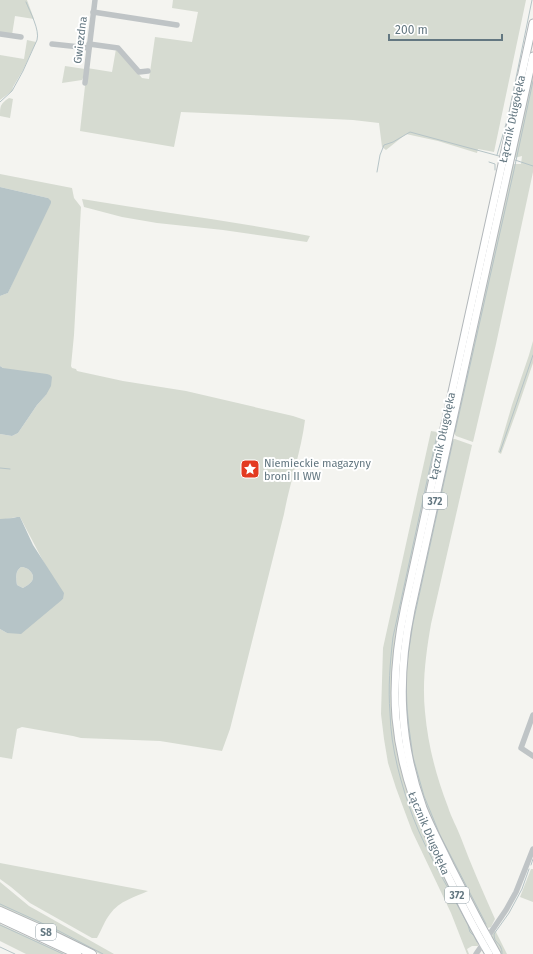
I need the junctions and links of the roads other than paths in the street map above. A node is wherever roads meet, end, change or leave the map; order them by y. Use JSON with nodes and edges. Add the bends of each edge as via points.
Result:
{"nodes":[{"id":1,"x":95,"y":0,"type":"edge"},
{"id":2,"x":93,"y":12,"type":"junction"},
{"id":3,"x":533,"y":23,"type":"edge"},
{"id":4,"x":177,"y":25,"type":"dead end"},
{"id":5,"x":0,"y":34,"type":"edge"},
{"id":6,"x":21,"y":37,"type":"dead end"},
{"id":7,"x":52,"y":44,"type":"dead end"},
{"id":8,"x":89,"y":46,"type":"junction"},
{"id":9,"x":533,"y":56,"type":"edge"},
{"id":10,"x":148,"y":71,"type":"dead end"},
{"id":11,"x":85,"y":82,"type":"dead end"},
{"id":12,"x":533,"y":715,"type":"edge"},
{"id":13,"x":533,"y":756,"type":"edge"},
{"id":14,"x":533,"y":849,"type":"edge"},
{"id":15,"x":0,"y":911,"type":"edge"},
{"id":16,"x":0,"y":918,"type":"edge"},
{"id":17,"x":487,"y":936,"type":"junction"},
{"id":18,"x":483,"y":944,"type":"junction"},
{"id":19,"x":76,"y":954,"type":"edge"},
{"id":20,"x":92,"y":954,"type":"edge"},
{"id":21,"x":476,"y":954,"type":"edge"},
{"id":22,"x":489,"y":954,"type":"edge"},
{"id":23,"x":497,"y":954,"type":"edge"}],
"edges":[{"from":1,"to":2,"type":"street","name":"Gwiezdna"},
{"from":2,"to":4,"type":"street"},
{"from":2,"to":8,"type":"street","name":"Gwiezdna"},
{"from":3,"to":18,"type":"main road","name":"Łącznik Długołęka","number":"372","via":[[405,606],[395,675],[398,736],[413,800],[451,884]]},
{"from":5,"to":6,"type":"street"},
{"from":7,"to":8,"type":"street"},
{"from":8,"to":10,"type":"street","via":[[118,48],[139,72]]},
{"from":8,"to":11,"type":"street","name":"Gwiezdna"},
{"from":9,"to":17,"type":"main road","name":"Łącznik Długołęka","number":"372","via":[[411,610],[402,676],[404,730],[418,792],[438,842]]},
{"from":12,"to":13,"type":"street","via":[[521,748]]},
{"from":14,"to":17,"type":"street","via":[[516,892]]},
{"from":15,"to":20,"type":"highway","number":"S8"},
{"from":16,"to":19,"type":"highway","number":"S8"},
{"from":17,"to":18,"type":"street"},
{"from":17,"to":23,"type":"main road","name":"Łącznik Długołęka","number":"372"},
{"from":18,"to":21,"type":"street"},
{"from":18,"to":22,"type":"main road","name":"Łącznik Długołęka","number":"372"}]}
